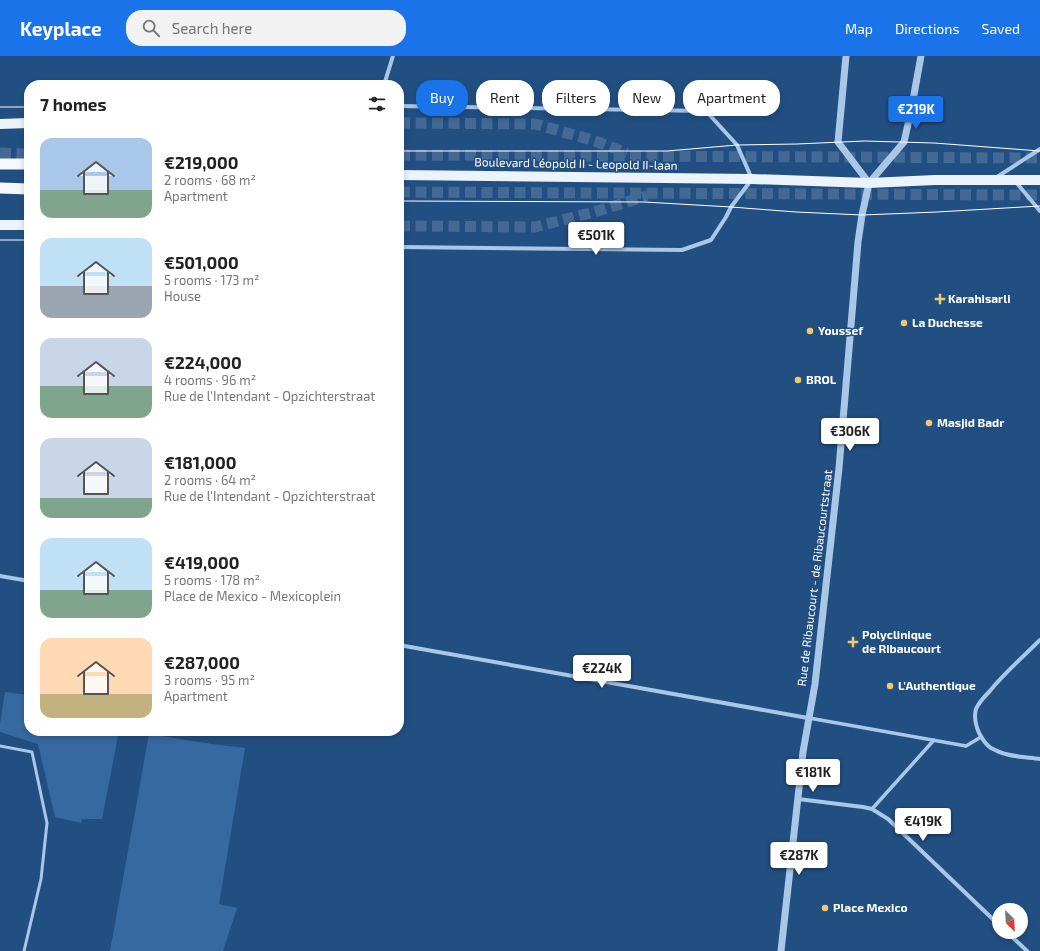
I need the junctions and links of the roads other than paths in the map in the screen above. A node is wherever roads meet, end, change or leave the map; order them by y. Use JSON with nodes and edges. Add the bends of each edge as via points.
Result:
{"nodes":[{"id":1,"x":393,"y":56,"type":"edge"},
{"id":2,"x":846,"y":56,"type":"edge"},
{"id":3,"x":921,"y":56,"type":"edge"},
{"id":4,"x":386,"y":80,"type":"edge"},
{"id":5,"x":404,"y":106,"type":"edge"},
{"id":6,"x":24,"y":123,"type":"edge"},
{"id":7,"x":0,"y":124,"type":"edge"},
{"id":8,"x":1040,"y":149,"type":"edge"},
{"id":9,"x":0,"y":164,"type":"edge"},
{"id":10,"x":24,"y":164,"type":"edge"},
{"id":11,"x":404,"y":175,"type":"edge"},
{"id":12,"x":752,"y":179,"type":"junction"},
{"id":13,"x":992,"y":180,"type":"junction"},
{"id":14,"x":1015,"y":180,"type":"junction"},
{"id":15,"x":1040,"y":180,"type":"edge"},
{"id":16,"x":869,"y":183,"type":"junction"},
{"id":17,"x":0,"y":188,"type":"edge"},
{"id":18,"x":24,"y":189,"type":"edge"},
{"id":19,"x":1040,"y":211,"type":"edge"},
{"id":20,"x":0,"y":225,"type":"edge"},
{"id":21,"x":24,"y":225,"type":"edge"},
{"id":22,"x":404,"y":247,"type":"edge"},
{"id":23,"x":0,"y":576,"type":"edge"},
{"id":24,"x":24,"y":580,"type":"edge"},
{"id":25,"x":1040,"y":640,"type":"edge"},
{"id":26,"x":404,"y":646,"type":"edge"},
{"id":27,"x":808,"y":718,"type":"junction"},
{"id":28,"x":981,"y":737,"type":"junction"},
{"id":29,"x":934,"y":740,"type":"junction"},
{"id":30,"x":0,"y":746,"type":"edge"},
{"id":31,"x":1040,"y":759,"type":"edge"},
{"id":32,"x":798,"y":799,"type":"junction"},
{"id":33,"x":872,"y":809,"type":"junction"},
{"id":34,"x":992,"y":918,"type":"edge"},
{"id":35,"x":1014,"y":939,"type":"edge"},
{"id":36,"x":24,"y":951,"type":"edge"},
{"id":37,"x":781,"y":951,"type":"edge"},
{"id":38,"x":1027,"y":951,"type":"edge"}],
"edges":[{"from":1,"to":4,"type":"street"},
{"from":2,"to":16,"type":"street","via":[[838,142]]},
{"from":3,"to":16,"type":"street","name":"Rue de Ribaucourt - de Ribaucourtstraat","via":[[904,142]]},
{"from":5,"to":12,"type":"street","via":[[706,111],[737,145]]},
{"from":6,"to":7,"type":"main road"},
{"from":8,"to":13,"type":"street"},
{"from":9,"to":10,"type":"highway"},
{"from":11,"to":12,"type":"main road","name":"Boulevard Léopold II - Leopold II-laan"},
{"from":12,"to":16,"type":"main road","name":"Boulevard Léopold II - Leopold II-laan"},
{"from":12,"to":22,"type":"street","via":[[711,240],[682,250]]},
{"from":13,"to":14,"type":"main road","name":"Boulevard Léopold II - Leopold II-laan"},
{"from":13,"to":16,"type":"main road","name":"Boulevard Léopold II - Leopold II-laan"},
{"from":14,"to":15,"type":"main road","name":"Boulevard Léopold II - Leopold II-laan"},
{"from":14,"to":19,"type":"street"},
{"from":16,"to":27,"type":"street","name":"Rue de Ribaucourt - de Ribaucourtstraat","via":[[858,242],[838,476]]},
{"from":17,"to":18,"type":"highway"},
{"from":20,"to":21,"type":"main road"},
{"from":23,"to":24,"type":"street"},
{"from":25,"to":28,"type":"street","via":[[979,703],[976,721]]},
{"from":26,"to":27,"type":"street"},
{"from":27,"to":29,"type":"street"},
{"from":27,"to":32,"type":"street","name":"Rue de Ribaucourt - de Ribaucourtstraat"},
{"from":28,"to":29,"type":"street","via":[[966,746]]},
{"from":28,"to":31,"type":"street","via":[[994,750]]},
{"from":29,"to":33,"type":"street"},
{"from":30,"to":36,"type":"lane","via":[[32,752],[46,823],[41,880]]},
{"from":32,"to":33,"type":"street"},
{"from":32,"to":37,"type":"street","name":"Rue de Ribaucourt - de Ribaucourtstraat"},
{"from":33,"to":34,"type":"street","via":[[888,819]]},
{"from":35,"to":38,"type":"street"}]}
